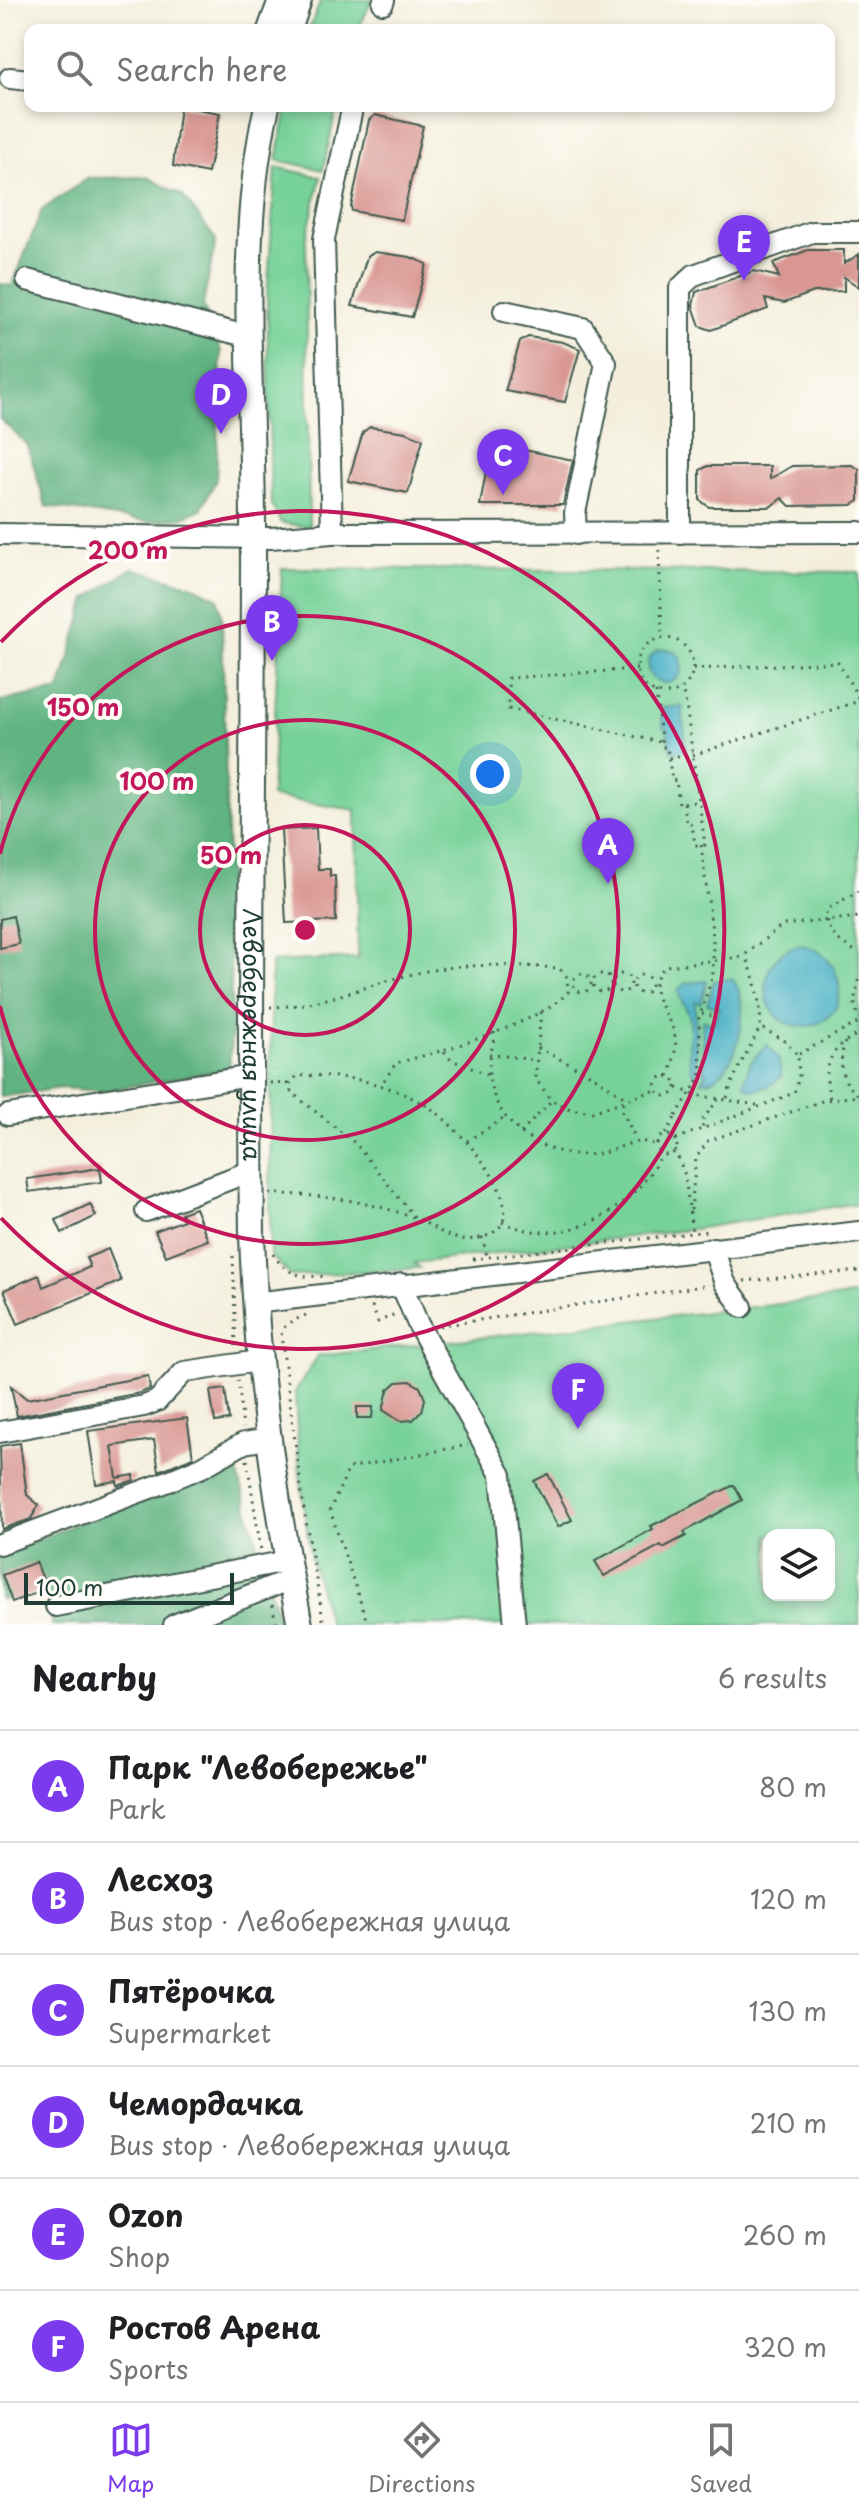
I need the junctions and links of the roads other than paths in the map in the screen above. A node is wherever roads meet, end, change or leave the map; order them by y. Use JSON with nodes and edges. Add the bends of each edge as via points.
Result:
{"nodes":[{"id":1,"x":279,"y":0,"type":"edge"},
{"id":2,"x":299,"y":0,"type":"edge"},
{"id":3,"x":270,"y":24,"type":"edge"},
{"id":4,"x":291,"y":24,"type":"edge"},
{"id":5,"x":266,"y":112,"type":"edge"},
{"id":6,"x":351,"y":114,"type":"dead end"},
{"id":7,"x":859,"y":232,"type":"edge"},
{"id":8,"x":27,"y":280,"type":"dead end"},
{"id":9,"x":504,"y":311,"type":"dead end"},
{"id":10,"x":250,"y":337,"type":"junction"},
{"id":11,"x":859,"y":532,"type":"edge"},
{"id":12,"x":332,"y":533,"type":"junction"},
{"id":13,"x":680,"y":533,"type":"junction"},
{"id":14,"x":0,"y":534,"type":"edge"},
{"id":15,"x":576,"y":534,"type":"junction"},
{"id":16,"x":253,"y":538,"type":"junction"},
{"id":17,"x":258,"y":1079,"type":"junction"},
{"id":18,"x":8,"y":1115,"type":"dead end"},
{"id":19,"x":251,"y":1171,"type":"junction"},
{"id":20,"x":146,"y":1211,"type":"dead end"},
{"id":21,"x":859,"y":1232,"type":"edge"},
{"id":22,"x":713,"y":1248,"type":"junction"},
{"id":23,"x":401,"y":1284,"type":"junction"},
{"id":24,"x":254,"y":1303,"type":"junction"},
{"id":25,"x":742,"y":1307,"type":"dead end"},
{"id":26,"x":259,"y":1361,"type":"junction"},
{"id":27,"x":0,"y":1432,"type":"edge"},
{"id":28,"x":268,"y":1439,"type":"junction"},
{"id":29,"x":0,"y":1544,"type":"edge"},
{"id":30,"x":289,"y":1570,"type":"junction"},
{"id":31,"x":56,"y":1606,"type":"dead end"},
{"id":32,"x":174,"y":1625,"type":"edge"},
{"id":33,"x":300,"y":1625,"type":"edge"},
{"id":34,"x":515,"y":1625,"type":"edge"}],
"edges":[{"from":1,"to":3,"type":"street"},
{"from":2,"to":4,"type":"main road"},
{"from":5,"to":10,"type":"main road","name":"Левобережная улица","via":[[253,207]]},
{"from":6,"to":12,"type":"street","via":[[324,239]]},
{"from":7,"to":13,"type":"street","via":[[812,232],[694,275],[680,288]]},
{"from":8,"to":10,"type":"street"},
{"from":9,"to":15,"type":"street","via":[[583,328],[606,363],[575,513]]},
{"from":10,"to":16,"type":"main road","name":"Левобережная улица"},
{"from":11,"to":13,"type":"street"},
{"from":12,"to":15,"type":"street"},
{"from":12,"to":16,"type":"street"},
{"from":13,"to":15,"type":"street"},
{"from":14,"to":16,"type":"street"},
{"from":16,"to":17,"type":"main road","name":"Левобережная улица"},
{"from":17,"to":18,"type":"street"},
{"from":17,"to":19,"type":"main road","name":"Левобережная улица"},
{"from":19,"to":20,"type":"street"},
{"from":19,"to":24,"type":"main road","name":"Левобережная улица"},
{"from":21,"to":22,"type":"street"},
{"from":22,"to":23,"type":"street"},
{"from":22,"to":25,"type":"street","via":[[725,1283]]},
{"from":23,"to":24,"type":"street"},
{"from":23,"to":34,"type":"street","via":[[501,1475]]},
{"from":24,"to":26,"type":"main road","name":"Левобережная улица"},
{"from":26,"to":27,"type":"street","via":[[184,1372],[157,1401],[144,1406]]},
{"from":26,"to":28,"type":"main road","name":"Левобережная улица"},
{"from":28,"to":29,"type":"street","via":[[244,1443],[161,1484]]},
{"from":28,"to":30,"type":"main road","name":"Левобережная улица"},
{"from":30,"to":31,"type":"street"},
{"from":30,"to":32,"type":"street"},
{"from":30,"to":33,"type":"main road","name":"Левобережная улица"}]}
